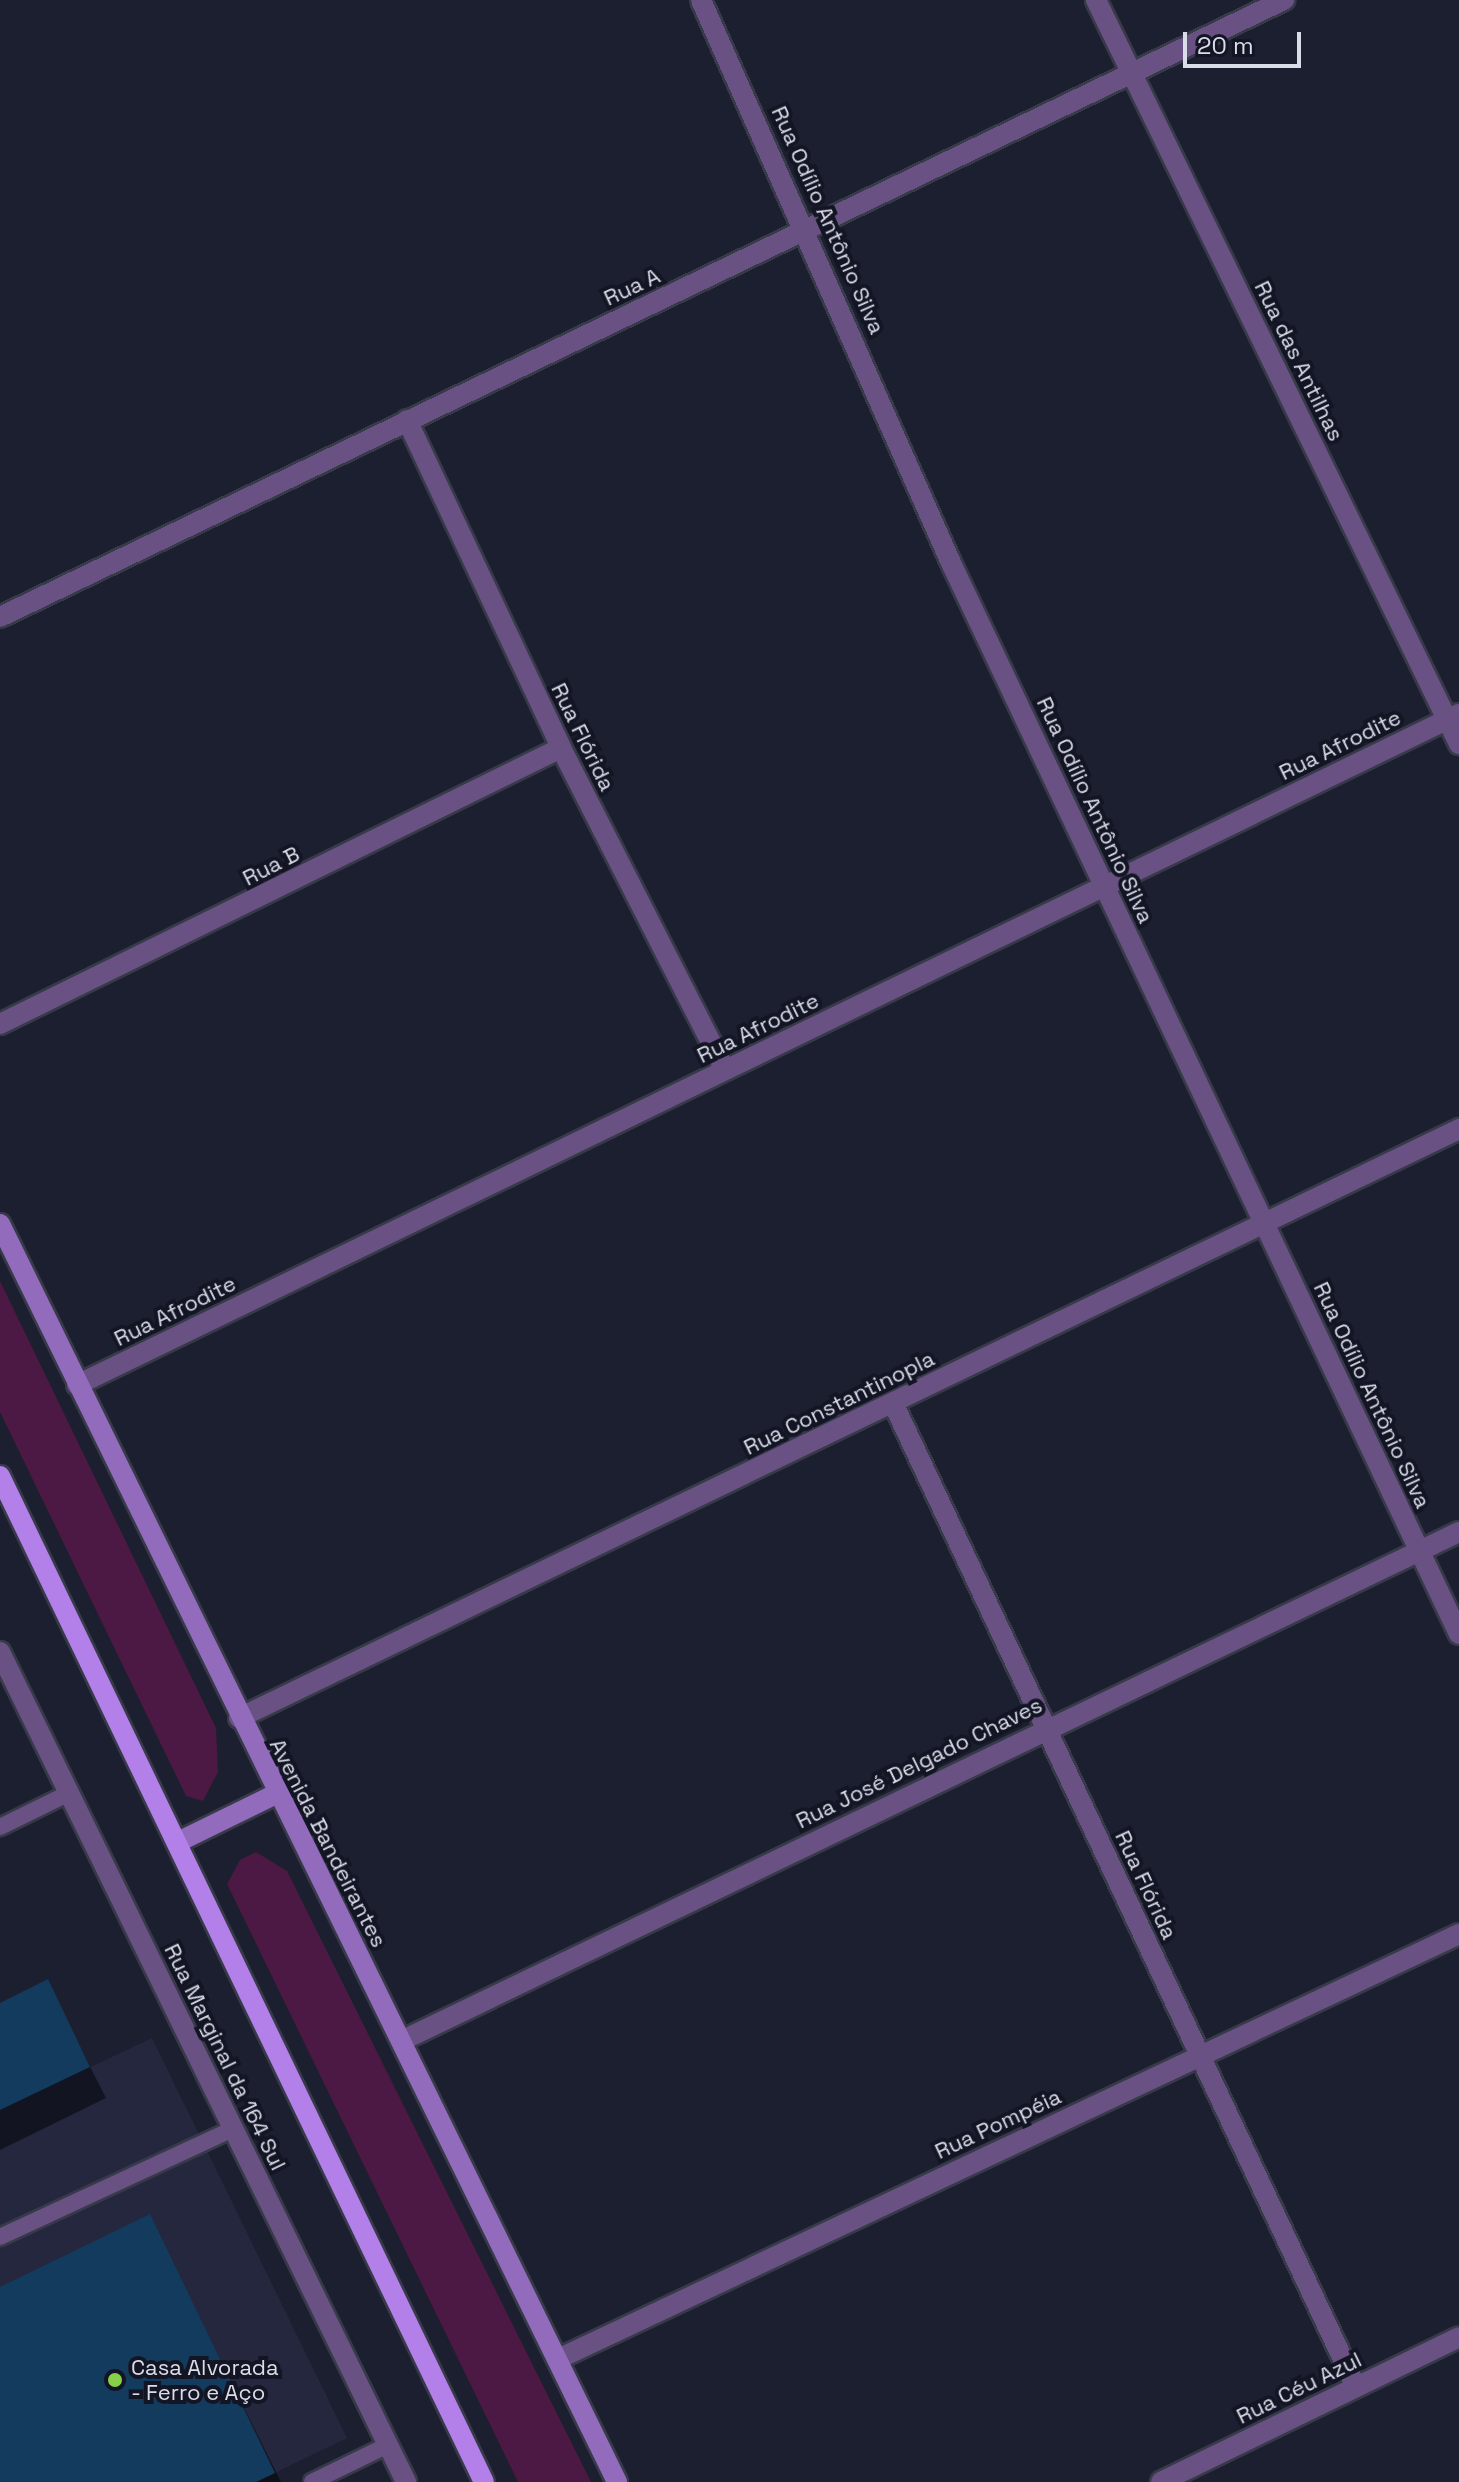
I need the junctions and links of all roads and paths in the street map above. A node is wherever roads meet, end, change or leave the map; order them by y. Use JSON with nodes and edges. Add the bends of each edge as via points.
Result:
{"nodes":[{"id":1,"x":701,"y":0,"type":"edge"},
{"id":2,"x":1096,"y":0,"type":"edge"},
{"id":3,"x":1284,"y":0,"type":"edge"},
{"id":4,"x":1133,"y":77,"type":"junction"},
{"id":5,"x":808,"y":230,"type":"junction"},
{"id":6,"x":407,"y":420,"type":"junction"},
{"id":7,"x":0,"y":617,"type":"edge"},
{"id":8,"x":1453,"y":716,"type":"edge"},
{"id":9,"x":1459,"y":744,"type":"edge"},
{"id":10,"x":561,"y":748,"type":"junction"},
{"id":11,"x":1105,"y":888,"type":"junction"},
{"id":12,"x":0,"y":1024,"type":"edge"},
{"id":13,"x":725,"y":1070,"type":"junction"},
{"id":14,"x":1459,"y":1129,"type":"edge"},
{"id":15,"x":1264,"y":1223,"type":"junction"},
{"id":16,"x":0,"y":1224,"type":"edge"},
{"id":17,"x":77,"y":1385,"type":"junction"},
{"id":18,"x":893,"y":1403,"type":"junction"},
{"id":19,"x":0,"y":1476,"type":"edge"},
{"id":20,"x":1459,"y":1532,"type":"edge"},
{"id":21,"x":1420,"y":1551,"type":"junction"},
{"id":22,"x":1459,"y":1634,"type":"edge"},
{"id":23,"x":0,"y":1652,"type":"edge"},
{"id":24,"x":239,"y":1718,"type":"junction"},
{"id":25,"x":1045,"y":1727,"type":"junction"},
{"id":26,"x":69,"y":1793,"type":"junction"},
{"id":27,"x":276,"y":1794,"type":"junction"},
{"id":28,"x":0,"y":1827,"type":"edge"},
{"id":29,"x":178,"y":1842,"type":"junction"},
{"id":30,"x":1459,"y":1934,"type":"edge"},
{"id":31,"x":401,"y":2041,"type":"junction"},
{"id":32,"x":1199,"y":2055,"type":"junction"},
{"id":33,"x":233,"y":2129,"type":"junction"},
{"id":34,"x":0,"y":2237,"type":"edge"},
{"id":35,"x":1459,"y":2337,"type":"edge"},
{"id":36,"x":558,"y":2359,"type":"junction"},
{"id":37,"x":1356,"y":2387,"type":"junction"},
{"id":38,"x":388,"y":2445,"type":"junction"},
{"id":39,"x":312,"y":2482,"type":"edge"},
{"id":40,"x":406,"y":2482,"type":"edge"},
{"id":41,"x":484,"y":2482,"type":"edge"},
{"id":42,"x":617,"y":2482,"type":"edge"},
{"id":43,"x":1161,"y":2482,"type":"edge"}],
"edges":[{"from":1,"to":5,"type":"street","name":"Rua Odílio Antônio Silva"},
{"from":2,"to":4,"type":"street","name":"Rua das Antilhas"},
{"from":3,"to":4,"type":"street","name":"Rua A"},
{"from":4,"to":5,"type":"street","name":"Rua A"},
{"from":4,"to":8,"type":"street","name":"Rua das Antilhas"},
{"from":5,"to":6,"type":"street","name":"Rua A"},
{"from":5,"to":11,"type":"street","name":"Rua Odílio Antônio Silva","via":[[952,565]]},
{"from":6,"to":7,"type":"street","name":"Rua A"},
{"from":6,"to":10,"type":"street","name":"Rua Flórida"},
{"from":8,"to":9,"type":"street","name":"Rua das Antilhas"},
{"from":8,"to":11,"type":"street","name":"Rua Afrodite"},
{"from":10,"to":12,"type":"street","name":"Rua B"},
{"from":10,"to":13,"type":"street","name":"Rua Flórida"},
{"from":11,"to":13,"type":"street","name":"Rua Afrodite"},
{"from":11,"to":15,"type":"street","name":"Rua Odílio Antônio Silva"},
{"from":13,"to":17,"type":"street","name":"Rua Afrodite"},
{"from":14,"to":15,"type":"street","name":"Rua Constantinopla"},
{"from":15,"to":18,"type":"street","name":"Rua Constantinopla"},
{"from":15,"to":21,"type":"street","name":"Rua Odílio Antônio Silva"},
{"from":16,"to":17,"type":"street","name":"Avenida Bandeirantes"},
{"from":17,"to":24,"type":"street","name":"Avenida Bandeirantes"},
{"from":18,"to":24,"type":"street","name":"Rua Constantinopla"},
{"from":18,"to":25,"type":"street","name":"Rua Flórida"},
{"from":19,"to":29,"type":"main road"},
{"from":20,"to":21,"type":"street","name":"Rua José Delgado Chaves"},
{"from":21,"to":22,"type":"street","name":"Rua Odílio Antônio Silva"},
{"from":21,"to":25,"type":"street","name":"Rua José Delgado Chaves"},
{"from":23,"to":26,"type":"street","name":"Rua Marginal da 164 Sul"},
{"from":24,"to":27,"type":"street","name":"Avenida Bandeirantes"},
{"from":25,"to":31,"type":"street","name":"Rua José Delgado Chaves"},
{"from":25,"to":32,"type":"street","name":"Rua Flórida"},
{"from":26,"to":28,"type":"lane"},
{"from":26,"to":33,"type":"street","name":"Rua Marginal da 164 Sul"},
{"from":27,"to":29,"type":"street"},
{"from":27,"to":31,"type":"street","name":"Avenida Bandeirantes"},
{"from":29,"to":41,"type":"main road"},
{"from":30,"to":32,"type":"street","name":"Rua Pompéia"},
{"from":31,"to":36,"type":"street","name":"Avenida Bandeirantes"},
{"from":32,"to":36,"type":"street","name":"Rua Pompéia"},
{"from":32,"to":37,"type":"street","name":"Rua Flórida"},
{"from":33,"to":34,"type":"lane"},
{"from":33,"to":38,"type":"street","name":"Rua Marginal da 164 Sul"},
{"from":35,"to":37,"type":"street","name":"Rua Céu Azul"},
{"from":36,"to":42,"type":"street","name":"Avenida Bandeirantes"},
{"from":37,"to":43,"type":"street","name":"Rua Céu Azul"},
{"from":38,"to":39,"type":"lane"},
{"from":38,"to":40,"type":"street","name":"Rua Marginal da 164 Sul"}]}
